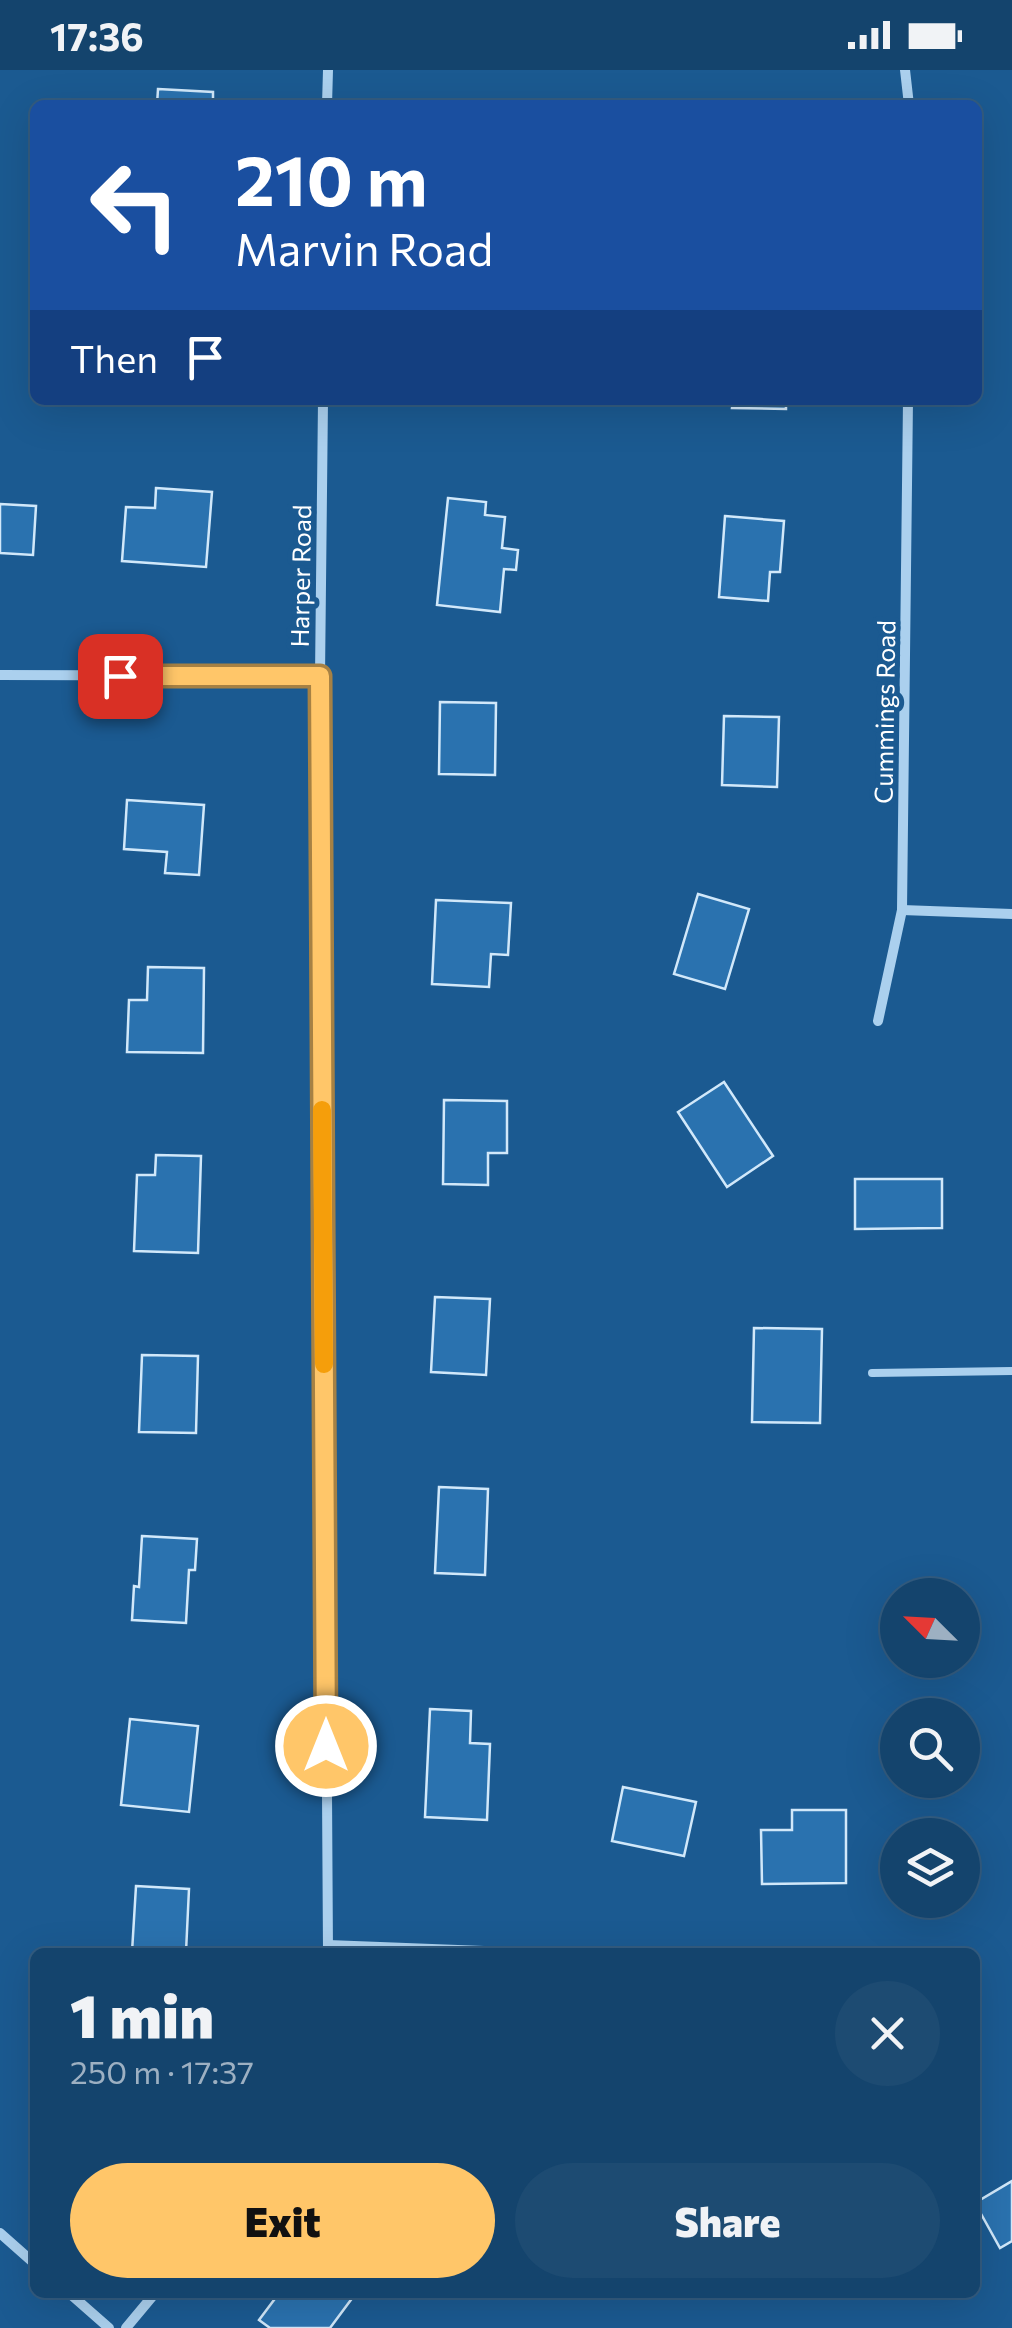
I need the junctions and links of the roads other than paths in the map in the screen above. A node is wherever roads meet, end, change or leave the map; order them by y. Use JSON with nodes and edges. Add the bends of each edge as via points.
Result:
{"nodes":[{"id":1,"x":328,"y":70,"type":"edge"},
{"id":2,"x":905,"y":70,"type":"edge"},
{"id":3,"x":327,"y":100,"type":"edge"},
{"id":4,"x":908,"y":100,"type":"edge"},
{"id":5,"x":324,"y":405,"type":"edge"},
{"id":6,"x":908,"y":405,"type":"edge"},
{"id":7,"x":0,"y":675,"type":"edge"},
{"id":8,"x":320,"y":676,"type":"junction"},
{"id":9,"x":902,"y":910,"type":"junction"},
{"id":10,"x":1012,"y":914,"type":"edge"},
{"id":11,"x":878,"y":1022,"type":"dead end"},
{"id":12,"x":1012,"y":1371,"type":"edge"},
{"id":13,"x":872,"y":1373,"type":"dead end"},
{"id":14,"x":328,"y":1948,"type":"edge"},
{"id":15,"x":0,"y":2233,"type":"edge"},
{"id":16,"x":30,"y":2260,"type":"edge"},
{"id":17,"x":75,"y":2298,"type":"edge"},
{"id":18,"x":151,"y":2298,"type":"edge"},
{"id":19,"x":109,"y":2328,"type":"edge"},
{"id":20,"x":126,"y":2328,"type":"edge"}],
"edges":[{"from":1,"to":3,"type":"street"},
{"from":2,"to":4,"type":"street"},
{"from":5,"to":8,"type":"street","name":"Harper Road"},
{"from":6,"to":9,"type":"street","name":"Cummings Road"},
{"from":7,"to":8,"type":"street"},
{"from":8,"to":14,"type":"street","name":"Harper Road"},
{"from":9,"to":10,"type":"street"},
{"from":9,"to":11,"type":"street","name":"Cummings Road"},
{"from":12,"to":13,"type":"lane"},
{"from":15,"to":16,"type":"street"},
{"from":17,"to":19,"type":"street"},
{"from":18,"to":20,"type":"street"}]}
